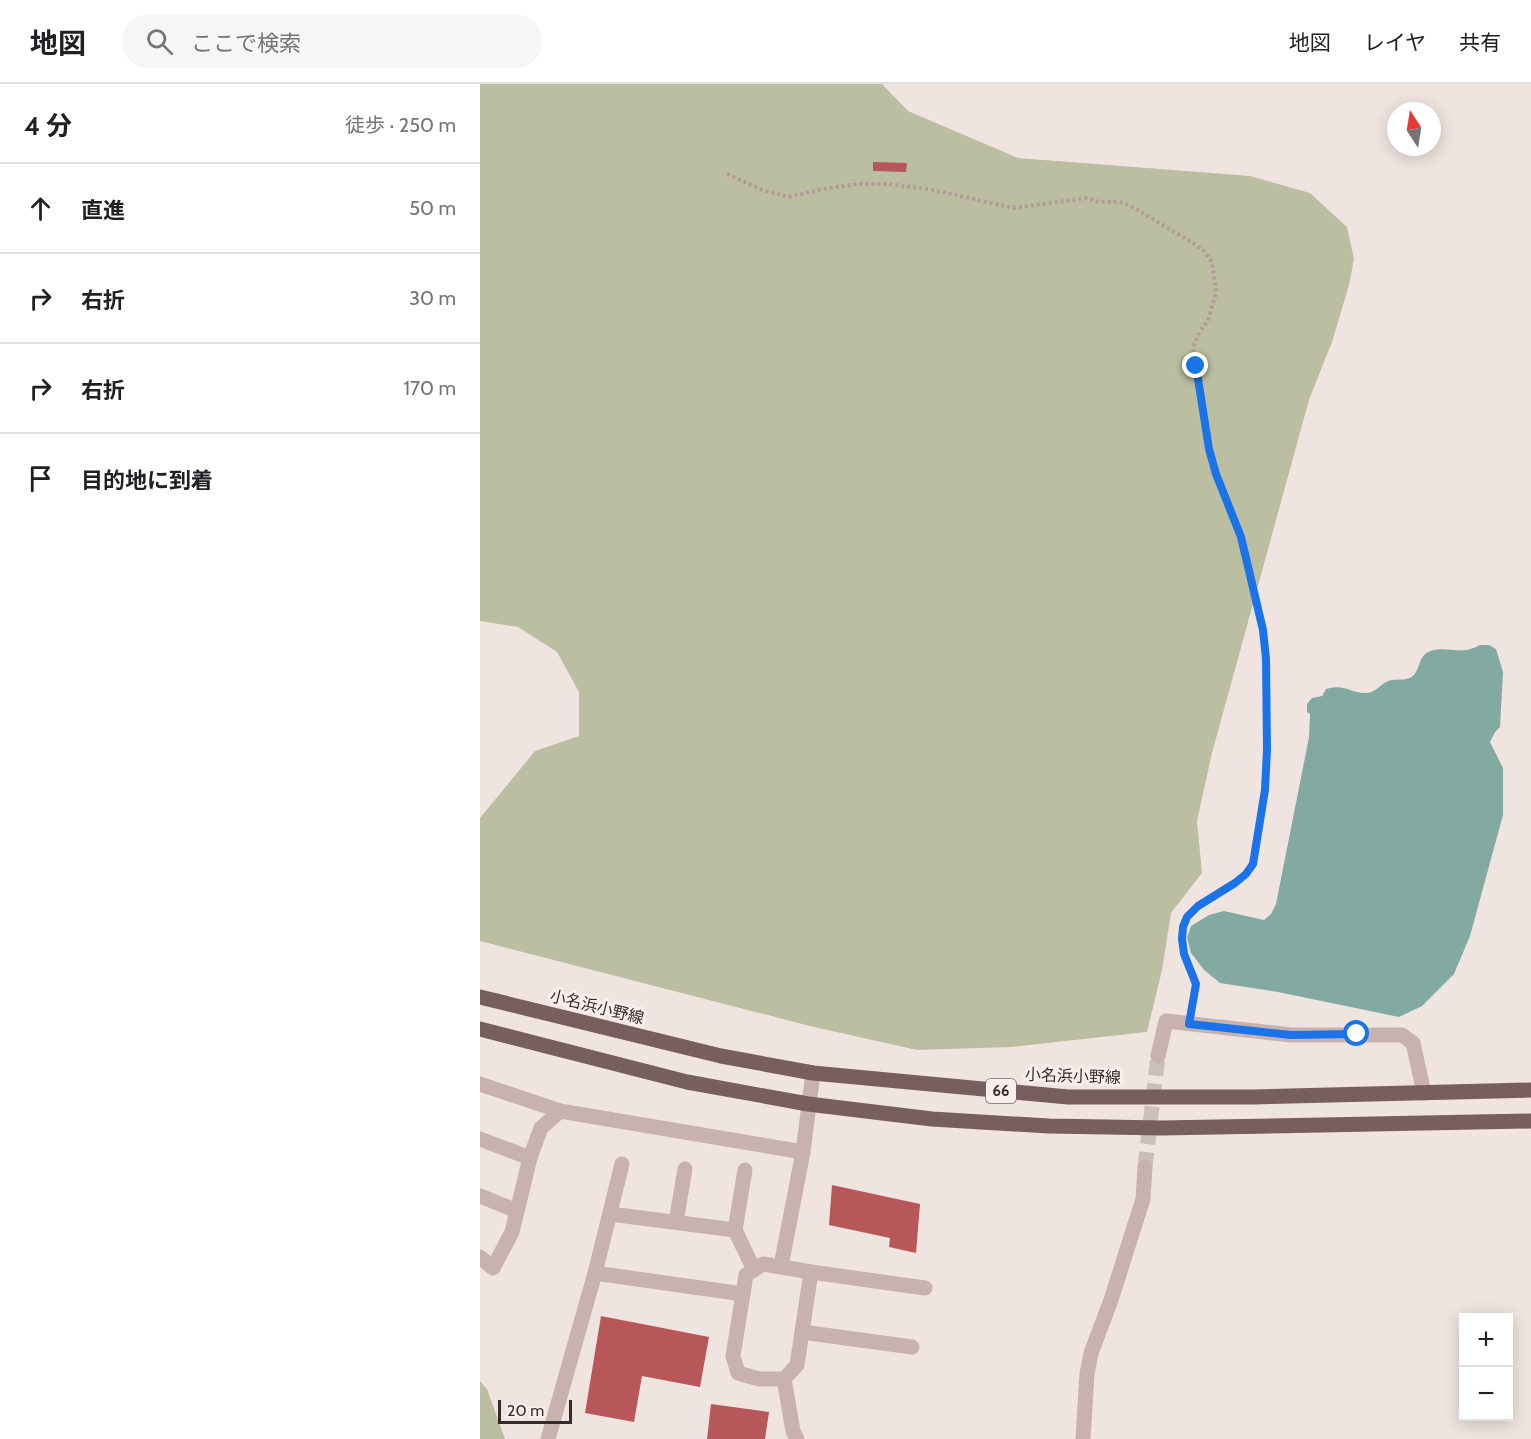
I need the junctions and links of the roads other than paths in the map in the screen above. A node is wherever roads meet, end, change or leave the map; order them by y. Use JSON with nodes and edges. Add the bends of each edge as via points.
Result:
{"nodes":[{"id":1,"x":480,"y":997,"type":"edge"},
{"id":2,"x":480,"y":1029,"type":"edge"},
{"id":3,"x":1158,"y":1056,"type":"tunnel mouth"},
{"id":4,"x":813,"y":1073,"type":"junction"},
{"id":5,"x":480,"y":1084,"type":"edge"},
{"id":6,"x":1531,"y":1090,"type":"edge"},
{"id":7,"x":1424,"y":1093,"type":"junction"},
{"id":8,"x":808,"y":1104,"type":"junction"},
{"id":9,"x":560,"y":1111,"type":"junction"},
{"id":10,"x":1531,"y":1121,"type":"edge"},
{"id":11,"x":480,"y":1138,"type":"edge"},
{"id":12,"x":803,"y":1152,"type":"junction"},
{"id":13,"x":530,"y":1158,"type":"junction"},
{"id":14,"x":622,"y":1164,"type":"dead end"},
{"id":15,"x":1144,"y":1167,"type":"tunnel mouth"},
{"id":16,"x":685,"y":1169,"type":"dead end"},
{"id":17,"x":745,"y":1170,"type":"dead end"},
{"id":18,"x":480,"y":1196,"type":"edge"},
{"id":19,"x":517,"y":1211,"type":"junction"},
{"id":20,"x":610,"y":1214,"type":"junction"},
{"id":21,"x":676,"y":1222,"type":"junction"},
{"id":22,"x":735,"y":1230,"type":"junction"},
{"id":23,"x":480,"y":1257,"type":"edge"},
{"id":24,"x":781,"y":1266,"type":"junction"},
{"id":25,"x":754,"y":1270,"type":"junction"},
{"id":26,"x":811,"y":1272,"type":"junction"},
{"id":27,"x":595,"y":1273,"type":"junction"},
{"id":28,"x":925,"y":1288,"type":"dead end"},
{"id":29,"x":743,"y":1294,"type":"junction"},
{"id":30,"x":802,"y":1332,"type":"junction"},
{"id":31,"x":912,"y":1347,"type":"dead end"},
{"id":32,"x":784,"y":1379,"type":"junction"},
{"id":33,"x":548,"y":1439,"type":"edge"},
{"id":34,"x":797,"y":1439,"type":"edge"},
{"id":35,"x":1083,"y":1439,"type":"edge"}],
"edges":[{"from":1,"to":4,"type":"main road","name":"小名浜小野線","number":"66","via":[[722,1056]]},
{"from":2,"to":8,"type":"main road","number":"66","via":[[687,1082]]},
{"from":3,"to":7,"type":"street","via":[[1166,1021],[1291,1035],[1402,1035],[1413,1043]]},
{"from":4,"to":7,"type":"main road","name":"小名浜小野線","number":"66","via":[[1068,1097]]},
{"from":4,"to":8,"type":"street"},
{"from":5,"to":9,"type":"street"},
{"from":6,"to":7,"type":"main road","name":"小名浜小野線","number":"66"},
{"from":8,"to":10,"type":"main road","number":"66","via":[[933,1119],[1071,1126]]},
{"from":8,"to":12,"type":"street"},
{"from":9,"to":12,"type":"street"},
{"from":9,"to":13,"type":"street","via":[[541,1128]]},
{"from":11,"to":13,"type":"street"},
{"from":12,"to":24,"type":"street"},
{"from":13,"to":19,"type":"street"},
{"from":14,"to":20,"type":"street"},
{"from":15,"to":35,"type":"street","via":[[1143,1199],[1091,1353]]},
{"from":16,"to":21,"type":"street"},
{"from":17,"to":22,"type":"street"},
{"from":18,"to":19,"type":"street"},
{"from":19,"to":23,"type":"street","via":[[512,1232],[493,1268]]},
{"from":20,"to":21,"type":"street"},
{"from":20,"to":27,"type":"street"},
{"from":21,"to":22,"type":"street"},
{"from":22,"to":25,"type":"street"},
{"from":24,"to":25,"type":"street","via":[[763,1264]]},
{"from":24,"to":26,"type":"street"},
{"from":25,"to":29,"type":"street","via":[[747,1275]]},
{"from":26,"to":28,"type":"street"},
{"from":26,"to":30,"type":"street"},
{"from":27,"to":29,"type":"street"},
{"from":27,"to":33,"type":"street"},
{"from":29,"to":32,"type":"street","via":[[732,1356],[738,1373],[759,1379]]},
{"from":30,"to":31,"type":"street"},
{"from":30,"to":32,"type":"street","via":[[797,1365]]},
{"from":32,"to":34,"type":"street"}]}
